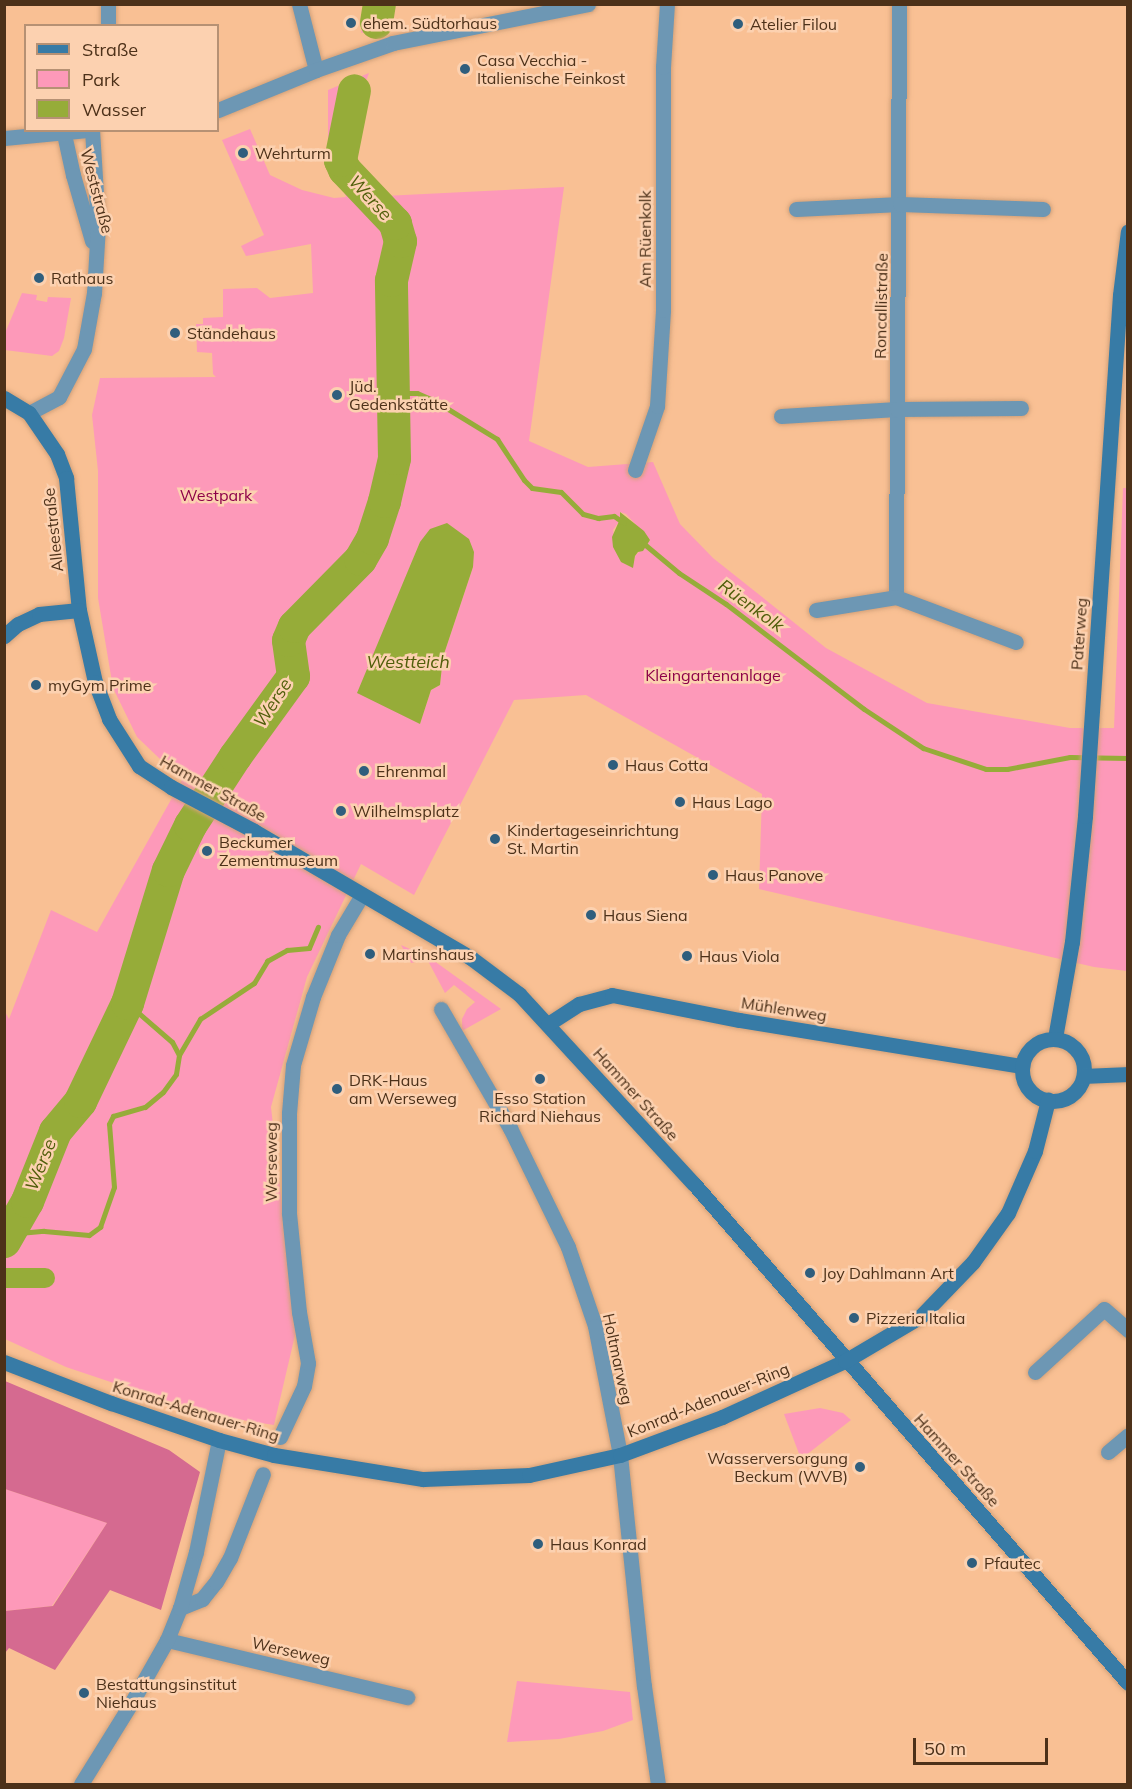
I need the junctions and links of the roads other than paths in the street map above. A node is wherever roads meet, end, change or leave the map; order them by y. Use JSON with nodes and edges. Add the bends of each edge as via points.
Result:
{"nodes":[{"id":1,"x":108,"y":4,"type":"edge"},
{"id":2,"x":299,"y":4,"type":"edge"},
{"id":3,"x":588,"y":4,"type":"edge"},
{"id":4,"x":667,"y":4,"type":"edge"},
{"id":5,"x":899,"y":4,"type":"edge"},
{"id":6,"x":108,"y":24,"type":"edge"},
{"id":7,"x":316,"y":70,"type":"junction"},
{"id":8,"x":219,"y":110,"type":"edge"},
{"id":9,"x":77,"y":132,"type":"edge"},
{"id":10,"x":90,"y":132,"type":"edge"},
{"id":11,"x":64,"y":134,"type":"junction"},
{"id":12,"x":4,"y":138,"type":"edge"},
{"id":13,"x":900,"y":204,"type":"junction"},
{"id":14,"x":796,"y":209,"type":"dead end"},
{"id":15,"x":1043,"y":209,"type":"dead end"},
{"id":16,"x":1128,"y":231,"type":"edge"},
{"id":17,"x":96,"y":258,"type":"junction"},
{"id":18,"x":4,"y":398,"type":"edge"},
{"id":19,"x":1021,"y":408,"type":"dead end"},
{"id":20,"x":897,"y":409,"type":"junction"},
{"id":21,"x":29,"y":413,"type":"junction"},
{"id":22,"x":781,"y":416,"type":"dead end"},
{"id":23,"x":635,"y":470,"type":"dead end"},
{"id":24,"x":896,"y":597,"type":"junction"},
{"id":25,"x":79,"y":610,"type":"junction"},
{"id":26,"x":816,"y":610,"type":"dead end"},
{"id":27,"x":4,"y":636,"type":"edge"},
{"id":28,"x":1016,"y":642,"type":"dead end"},
{"id":29,"x":362,"y":895,"type":"junction"},
{"id":30,"x":441,"y":1009,"type":"dead end"},
{"id":31,"x":548,"y":1024,"type":"junction"},
{"id":32,"x":1055,"y":1038,"type":"junction"},
{"id":33,"x":1022,"y":1066,"type":"junction"},
{"id":34,"x":1128,"y":1074,"type":"edge"},
{"id":35,"x":1084,"y":1076,"type":"junction"},
{"id":36,"x":1048,"y":1100,"type":"junction"},
{"id":37,"x":1128,"y":1330,"type":"edge"},
{"id":38,"x":845,"y":1361,"type":"junction"},
{"id":39,"x":4,"y":1362,"type":"edge"},
{"id":40,"x":1035,"y":1372,"type":"dead end"},
{"id":41,"x":1128,"y":1436,"type":"edge"},
{"id":42,"x":280,"y":1437,"type":"dead end"},
{"id":43,"x":219,"y":1440,"type":"junction"},
{"id":44,"x":1108,"y":1452,"type":"dead end"},
{"id":45,"x":620,"y":1455,"type":"junction"},
{"id":46,"x":263,"y":1474,"type":"dead end"},
{"id":47,"x":180,"y":1608,"type":"junction"},
{"id":48,"x":167,"y":1640,"type":"junction"},
{"id":49,"x":1128,"y":1683,"type":"edge"},
{"id":50,"x":407,"y":1697,"type":"dead end"},
{"id":51,"x":81,"y":1785,"type":"edge"},
{"id":52,"x":658,"y":1785,"type":"edge"}],
"edges":[{"from":1,"to":6,"type":"street"},
{"from":2,"to":7,"type":"street"},
{"from":3,"to":7,"type":"street","via":[[416,37]]},
{"from":4,"to":23,"type":"street","name":"Am Rüenkolk","via":[[663,66],[663,310],[657,406]]},
{"from":5,"to":13,"type":"street","name":"Roncallistraße"},
{"from":7,"to":8,"type":"street"},
{"from":9,"to":11,"type":"street"},
{"from":10,"to":17,"type":"street","name":"Weststraße","via":[[98,225]]},
{"from":11,"to":12,"type":"street"},
{"from":11,"to":17,"type":"street","name":"Weststraße"},
{"from":13,"to":14,"type":"street"},
{"from":13,"to":15,"type":"street"},
{"from":13,"to":20,"type":"street","name":"Roncallistraße"},
{"from":16,"to":32,"type":"main road","name":"Paterweg","via":[[1086,792],[1072,942]]},
{"from":17,"to":21,"type":"street","name":"Weststraße","via":[[84,349],[59,397]]},
{"from":18,"to":21,"type":"main road","name":"Alleestraße"},
{"from":19,"to":20,"type":"street"},
{"from":20,"to":22,"type":"street"},
{"from":20,"to":24,"type":"street","name":"Roncallistraße"},
{"from":21,"to":25,"type":"main road","name":"Alleestraße","via":[[57,454],[66,477]]},
{"from":24,"to":26,"type":"street"},
{"from":24,"to":28,"type":"street"},
{"from":25,"to":27,"type":"main road","via":[[39,614]]},
{"from":25,"to":29,"type":"main road","name":"Hammer Straße","via":[[95,682],[109,719],[139,766]]},
{"from":29,"to":31,"type":"main road","name":"Hammer Straße","via":[[471,958],[519,994]]},
{"from":29,"to":42,"type":"street","name":"Werseweg","via":[[338,935],[313,997],[293,1065],[289,1213],[298,1312],[308,1363],[304,1386]]},
{"from":30,"to":45,"type":"street","name":"Holtmarweg","via":[[510,1128],[568,1247],[594,1326]]},
{"from":31,"to":33,"type":"main road","name":"Mühlenweg","via":[[579,1004],[612,995]]},
{"from":31,"to":38,"type":"main road","name":"Hammer Straße","via":[[694,1184]]},
{"from":32,"to":33,"type":"main road","via":[[1036,1044]]},
{"from":32,"to":35,"type":"main road","via":[[1075,1046],[1081,1055]]},
{"from":33,"to":36,"type":"main road","via":[[1027,1086]]},
{"from":34,"to":35,"type":"main road"},
{"from":35,"to":36,"type":"main road","via":[[1067,1098]]},
{"from":36,"to":38,"type":"main road","name":"Konrad-Adenauer-Ring","via":[[1023,1184],[1008,1213],[973,1262],[921,1316]]},
{"from":37,"to":40,"type":"street","via":[[1104,1309]]},
{"from":38,"to":45,"type":"main road","name":"Konrad-Adenauer-Ring","via":[[722,1417]]},
{"from":38,"to":49,"type":"main road","name":"Hammer Straße"},
{"from":39,"to":43,"type":"main road","name":"Konrad-Adenauer-Ring"},
{"from":41,"to":44,"type":"street"},
{"from":43,"to":45,"type":"main road","name":"Konrad-Adenauer-Ring","via":[[274,1455],[423,1479],[529,1475]]},
{"from":43,"to":47,"type":"street"},
{"from":45,"to":52,"type":"street","name":"Holtmarweg"},
{"from":46,"to":47,"type":"street","via":[[230,1558],[216,1582],[202,1599]]},
{"from":47,"to":48,"type":"street"},
{"from":48,"to":50,"type":"street","name":"Werseweg"},
{"from":48,"to":51,"type":"street"}]}
